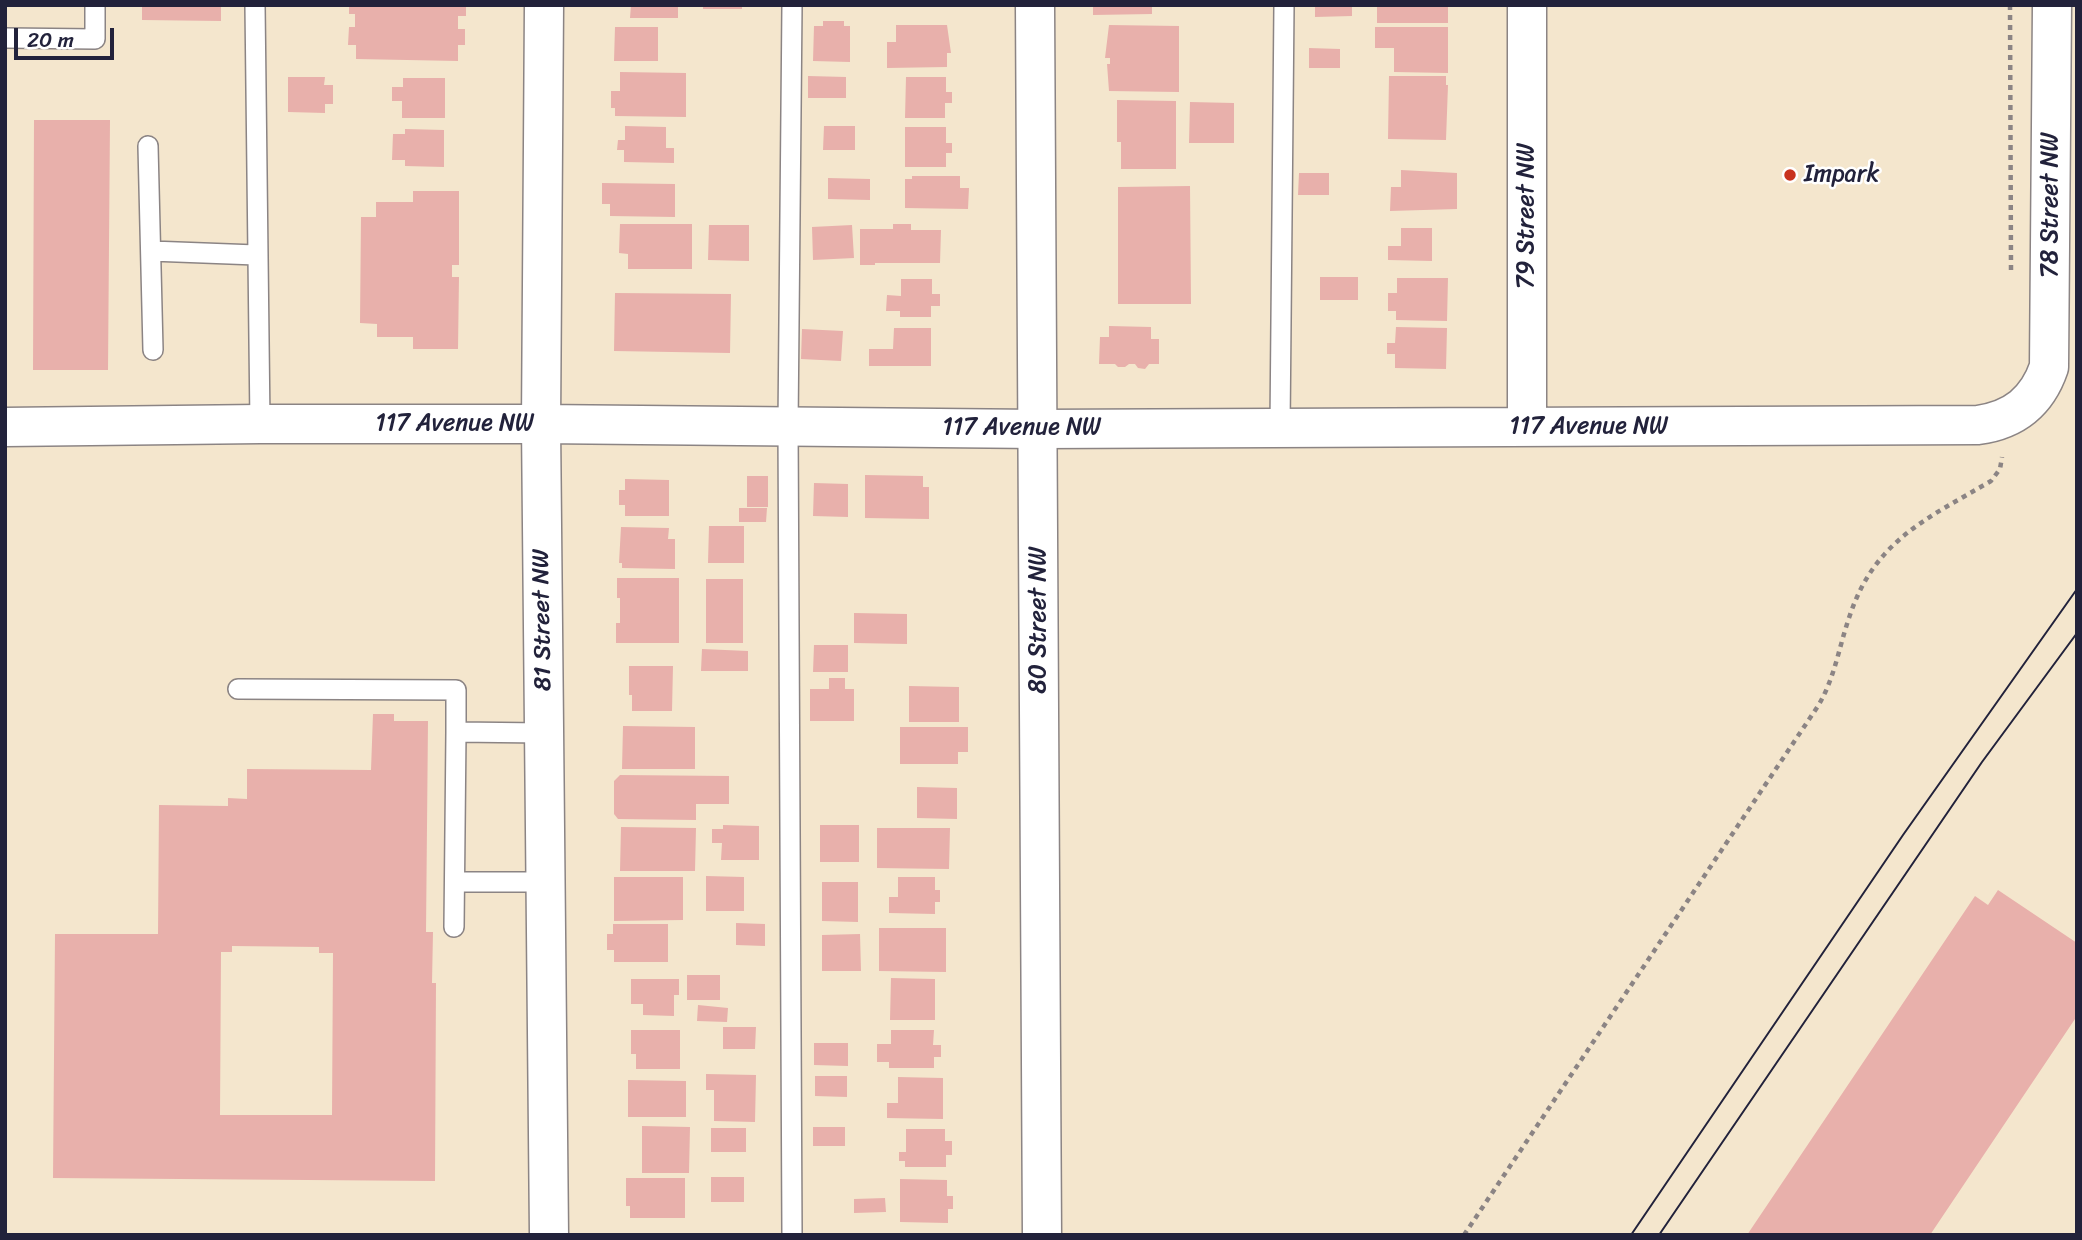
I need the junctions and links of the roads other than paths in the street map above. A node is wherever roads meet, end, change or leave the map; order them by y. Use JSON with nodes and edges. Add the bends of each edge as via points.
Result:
{"nodes":[{"id":1,"x":95,"y":5,"type":"edge"},
{"id":2,"x":256,"y":5,"type":"edge"},
{"id":3,"x":544,"y":5,"type":"edge"},
{"id":4,"x":792,"y":5,"type":"edge"},
{"id":5,"x":1035,"y":5,"type":"edge"},
{"id":6,"x":1284,"y":5,"type":"edge"},
{"id":7,"x":1527,"y":5,"type":"edge"},
{"id":8,"x":2052,"y":5,"type":"edge"},
{"id":9,"x":5,"y":38,"type":"edge"},
{"id":10,"x":148,"y":146,"type":"dead end"},
{"id":11,"x":151,"y":251,"type":"junction"},
{"id":12,"x":256,"y":255,"type":"junction"},
{"id":13,"x":153,"y":350,"type":"dead end"},
{"id":14,"x":2017,"y":410,"type":"joint"},
{"id":15,"x":260,"y":424,"type":"junction"},
{"id":16,"x":541,"y":424,"type":"junction"},
{"id":17,"x":788,"y":426,"type":"junction"},
{"id":18,"x":5,"y":427,"type":"edge"},
{"id":19,"x":1280,"y":427,"type":"junction"},
{"id":20,"x":1527,"y":427,"type":"junction"},
{"id":21,"x":1038,"y":429,"type":"junction"},
{"id":22,"x":238,"y":690,"type":"dead end"},
{"id":23,"x":456,"y":732,"type":"junction"},
{"id":24,"x":544,"y":733,"type":"junction"},
{"id":25,"x":455,"y":882,"type":"junction"},
{"id":26,"x":546,"y":882,"type":"junction"},
{"id":27,"x":454,"y":927,"type":"dead end"},
{"id":28,"x":549,"y":1235,"type":"edge"},
{"id":29,"x":792,"y":1235,"type":"edge"},
{"id":30,"x":1042,"y":1235,"type":"edge"}],
"edges":[{"from":1,"to":9,"type":"lane","via":[[95,39]]},
{"from":2,"to":12,"type":"lane"},
{"from":3,"to":16,"type":"street","name":"81 Street NW"},
{"from":4,"to":17,"type":"lane"},
{"from":5,"to":21,"type":"street","name":"80 Street NW"},
{"from":6,"to":19,"type":"lane"},
{"from":7,"to":20,"type":"street","name":"79 Street NW"},
{"from":8,"to":14,"type":"street","name":"78 Street NW","via":[[2051,350],[2045,378]]},
{"from":10,"to":11,"type":"lane"},
{"from":11,"to":12,"type":"lane"},
{"from":11,"to":13,"type":"lane"},
{"from":12,"to":15,"type":"lane"},
{"from":14,"to":20,"type":"street","name":"117 Avenue NW","via":[[1978,425]]},
{"from":15,"to":16,"type":"street","name":"117 Avenue NW"},
{"from":15,"to":18,"type":"street","name":"117 Avenue NW"},
{"from":16,"to":17,"type":"street","name":"117 Avenue NW"},
{"from":16,"to":24,"type":"street","name":"81 Street NW"},
{"from":17,"to":21,"type":"street","name":"117 Avenue NW"},
{"from":17,"to":29,"type":"lane"},
{"from":19,"to":20,"type":"street","name":"117 Avenue NW"},
{"from":19,"to":21,"type":"street","name":"117 Avenue NW"},
{"from":21,"to":30,"type":"street","name":"80 Street NW"},
{"from":22,"to":23,"type":"lane","via":[[456,690]]},
{"from":23,"to":24,"type":"lane"},
{"from":23,"to":25,"type":"lane"},
{"from":24,"to":26,"type":"street","name":"81 Street NW"},
{"from":25,"to":26,"type":"lane"},
{"from":25,"to":27,"type":"lane"},
{"from":26,"to":28,"type":"street","name":"81 Street NW"}]}
